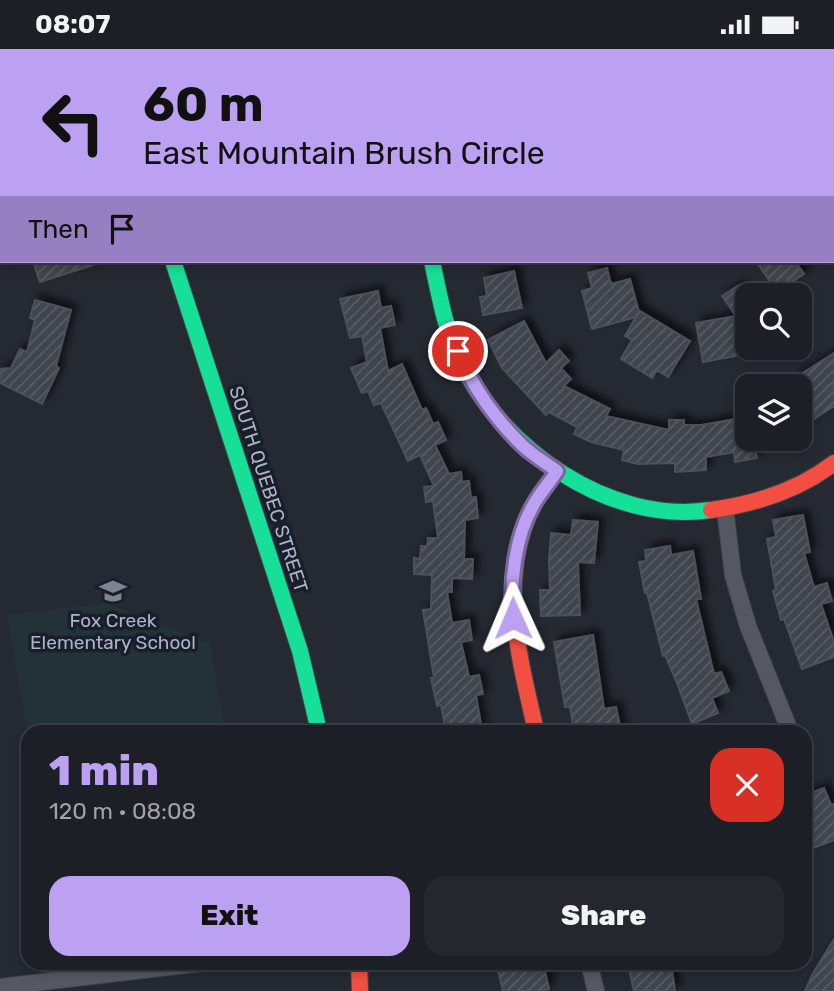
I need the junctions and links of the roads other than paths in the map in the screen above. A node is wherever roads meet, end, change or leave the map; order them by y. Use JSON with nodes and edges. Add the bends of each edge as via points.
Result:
{"nodes":[{"id":1,"x":174,"y":263,"type":"edge"},
{"id":2,"x":432,"y":263,"type":"edge"},
{"id":3,"x":834,"y":463,"type":"edge"},
{"id":4,"x":557,"y":471,"type":"junction"},
{"id":5,"x":725,"y":509,"type":"junction"},
{"id":6,"x":318,"y":725,"type":"edge"},
{"id":7,"x":535,"y":725,"type":"edge"},
{"id":8,"x":788,"y":725,"type":"edge"},
{"id":9,"x":143,"y":970,"type":"edge"},
{"id":10,"x":359,"y":970,"type":"edge"},
{"id":11,"x":591,"y":970,"type":"edge"},
{"id":12,"x":0,"y":987,"type":"edge"},
{"id":13,"x":360,"y":991,"type":"edge"},
{"id":14,"x":596,"y":991,"type":"edge"}],
"edges":[{"from":1,"to":6,"type":"street","name":"SOUTH QUEBEC STREET","via":[[300,651]]},
{"from":2,"to":4,"type":"street","via":[[443,313],[465,370],[523,446]]},
{"from":3,"to":5,"type":"street","via":[[782,493]]},
{"from":4,"to":5,"type":"street","via":[[633,503],[675,512]]},
{"from":4,"to":7,"type":"street","via":[[533,505],[519,546],[511,594],[516,642]]},
{"from":5,"to":8,"type":"street","via":[[733,575]]},
{"from":9,"to":12,"type":"street"},
{"from":10,"to":13,"type":"street"},
{"from":11,"to":14,"type":"street"}]}
